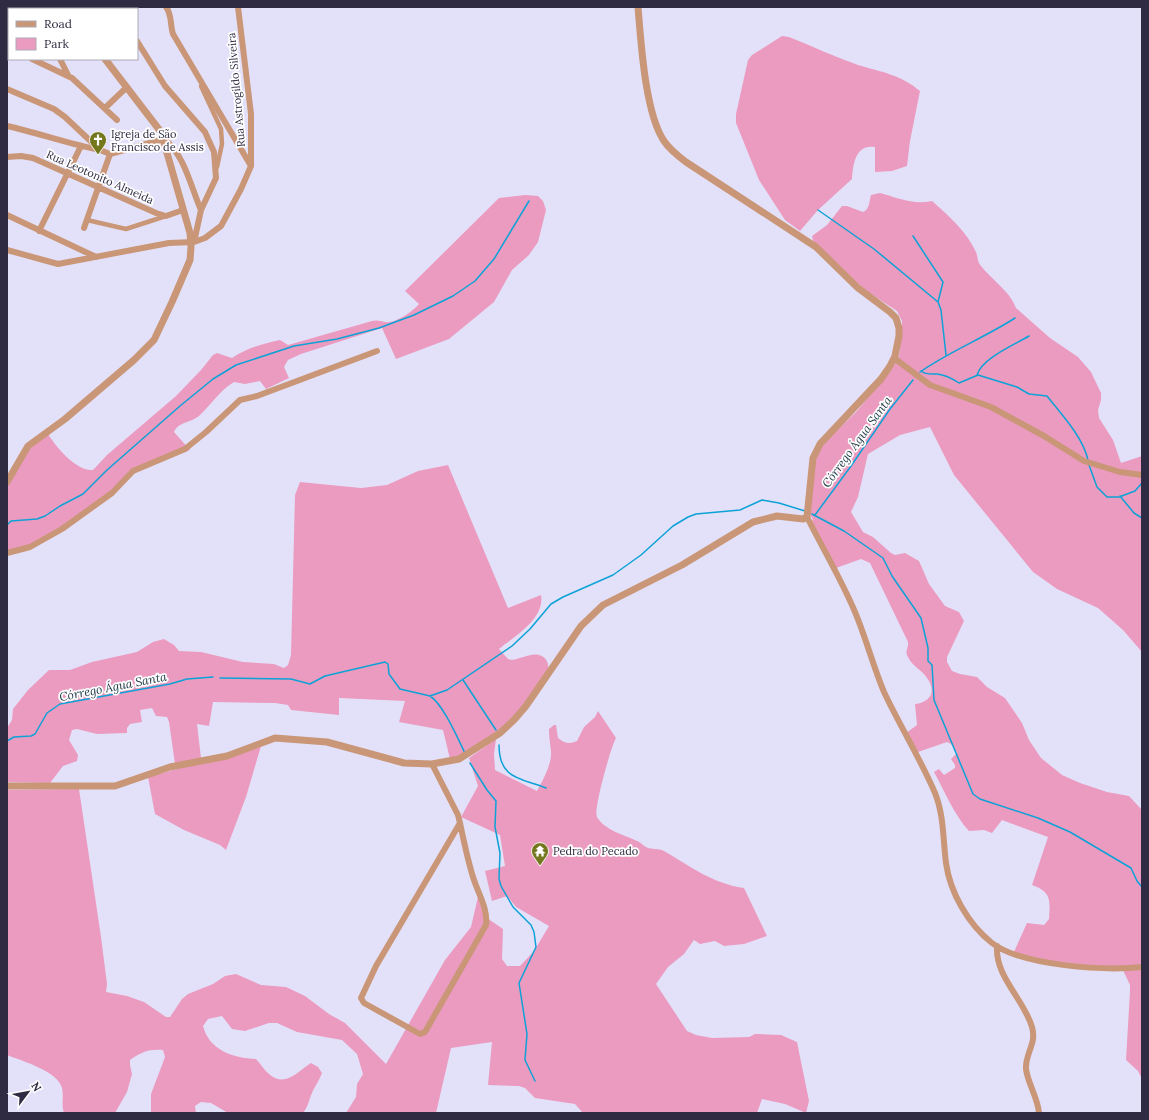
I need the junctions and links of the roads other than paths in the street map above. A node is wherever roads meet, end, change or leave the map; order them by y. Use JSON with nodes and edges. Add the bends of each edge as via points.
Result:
{"nodes":[{"id":1,"x":166,"y":7,"type":"edge"},
{"id":2,"x":238,"y":7,"type":"edge"},
{"id":3,"x":638,"y":7,"type":"edge"},
{"id":4,"x":138,"y":43,"type":"edge"},
{"id":5,"x":34,"y":60,"type":"edge"},
{"id":6,"x":60,"y":60,"type":"edge"},
{"id":7,"x":106,"y":60,"type":"edge"},
{"id":8,"x":68,"y":75,"type":"junction"},
{"id":9,"x":200,"y":82,"type":"junction"},
{"id":10,"x":127,"y":87,"type":"junction"},
{"id":11,"x":7,"y":89,"type":"edge"},
{"id":12,"x":105,"y":108,"type":"junction"},
{"id":13,"x":117,"y":120,"type":"dead end"},
{"id":14,"x":7,"y":126,"type":"edge"},
{"id":15,"x":164,"y":139,"type":"junction"},
{"id":16,"x":81,"y":146,"type":"junction"},
{"id":17,"x":100,"y":150,"type":"junction"},
{"id":18,"x":110,"y":154,"type":"junction"},
{"id":19,"x":7,"y":157,"type":"edge"},
{"id":20,"x":251,"y":166,"type":"junction"},
{"id":21,"x":216,"y":169,"type":"junction"},
{"id":22,"x":66,"y":174,"type":"junction"},
{"id":23,"x":97,"y":187,"type":"junction"},
{"id":24,"x":184,"y":210,"type":"junction"},
{"id":25,"x":201,"y":210,"type":"junction"},
{"id":26,"x":7,"y":215,"type":"edge"},
{"id":27,"x":166,"y":216,"type":"junction"},
{"id":28,"x":87,"y":220,"type":"junction"},
{"id":29,"x":84,"y":228,"type":"dead end"},
{"id":30,"x":39,"y":231,"type":"junction"},
{"id":31,"x":193,"y":242,"type":"junction"},
{"id":32,"x":7,"y":250,"type":"edge"},
{"id":33,"x":96,"y":257,"type":"junction"},
{"id":34,"x":377,"y":351,"type":"dead end"},
{"id":35,"x":894,"y":358,"type":"junction"},
{"id":36,"x":1142,"y":476,"type":"edge"},
{"id":37,"x":7,"y":482,"type":"edge"},
{"id":38,"x":807,"y":517,"type":"junction"},
{"id":39,"x":7,"y":553,"type":"edge"},
{"id":40,"x":432,"y":764,"type":"junction"},
{"id":41,"x":7,"y":786,"type":"edge"},
{"id":42,"x":460,"y":823,"type":"junction"},
{"id":43,"x":997,"y":946,"type":"junction"},
{"id":44,"x":1142,"y":967,"type":"edge"},
{"id":45,"x":1040,"y":1113,"type":"edge"}],
"edges":[{"from":1,"to":9,"type":"street","via":[[170,13],[173,34]]},
{"from":2,"to":20,"type":"street","name":"Rua Astrogildo Silveira","via":[[251,114]]},
{"from":3,"to":35,"type":"street","via":[[650,100],[656,125],[664,140],[673,152],[686,162],[816,247],[858,288],[890,312],[897,321],[899,331]]},
{"from":4,"to":21,"type":"street","via":[[165,86],[205,132],[214,152]]},
{"from":5,"to":8,"type":"street"},
{"from":6,"to":8,"type":"street"},
{"from":7,"to":10,"type":"street"},
{"from":8,"to":12,"type":"street"},
{"from":9,"to":20,"type":"street"},
{"from":9,"to":21,"type":"street","via":[[221,129],[222,144]]},
{"from":10,"to":12,"type":"street"},
{"from":10,"to":15,"type":"street"},
{"from":11,"to":17,"type":"street","via":[[54,109]]},
{"from":12,"to":13,"type":"street"},
{"from":14,"to":16,"type":"street","via":[[42,133]]},
{"from":15,"to":18,"type":"street"},
{"from":15,"to":24,"type":"street"},
{"from":15,"to":25,"type":"street","via":[[179,158]]},
{"from":16,"to":17,"type":"street"},
{"from":16,"to":22,"type":"street"},
{"from":17,"to":18,"type":"street"},
{"from":18,"to":23,"type":"street"},
{"from":19,"to":22,"type":"street","name":"Rua Leotonito Almeida","via":[[33,158]]},
{"from":20,"to":31,"type":"street","name":"Rua Astrogildo Silveira","via":[[224,222],[205,238]]},
{"from":21,"to":25,"type":"street","via":[[216,178]]},
{"from":22,"to":23,"type":"street","name":"Rua Leotonito Almeida"},
{"from":22,"to":30,"type":"street"},
{"from":23,"to":27,"type":"street","name":"Rua Leotonito Almeida","via":[[144,209]]},
{"from":23,"to":28,"type":"street"},
{"from":24,"to":27,"type":"street"},
{"from":24,"to":31,"type":"street"},
{"from":25,"to":31,"type":"street"},
{"from":26,"to":30,"type":"street"},
{"from":27,"to":28,"type":"street","via":[[126,229]]},
{"from":28,"to":29,"type":"street"},
{"from":30,"to":33,"type":"street"},
{"from":31,"to":33,"type":"street","via":[[169,243]]},
{"from":31,"to":37,"type":"street","via":[[187,267],[154,340],[139,357],[28,446]]},
{"from":32,"to":33,"type":"street","via":[[55,264]]},
{"from":34,"to":39,"type":"street","via":[[240,400],[193,444],[165,459],[136,470],[112,493],[62,529],[34,545]]},
{"from":35,"to":36,"type":"street","via":[[930,385],[991,407],[1084,461]]},
{"from":35,"to":38,"type":"street","via":[[881,379],[817,449],[812,464]]},
{"from":38,"to":40,"type":"street","via":[[803,519],[777,516],[754,522],[682,565],[609,601],[581,626],[526,706],[500,733],[464,756]]},
{"from":38,"to":43,"type":"street","via":[[847,595],[883,690],[935,793],[943,827],[946,865],[954,892],[973,922]]},
{"from":40,"to":41,"type":"street","via":[[397,762],[327,742],[275,738],[227,756],[158,770],[115,786]]},
{"from":40,"to":42,"type":"street","via":[[456,809]]},
{"from":42,"to":42,"type":"street","via":[[370,978],[361,998],[366,1004],[420,1034],[424,1032],[486,925],[486,913],[474,881]]},
{"from":43,"to":44,"type":"street","via":[[1018,954],[1073,966],[1104,969]]},
{"from":43,"to":45,"type":"street","via":[[999,964],[1028,1015],[1033,1030],[1034,1041],[1026,1069]]}]}
